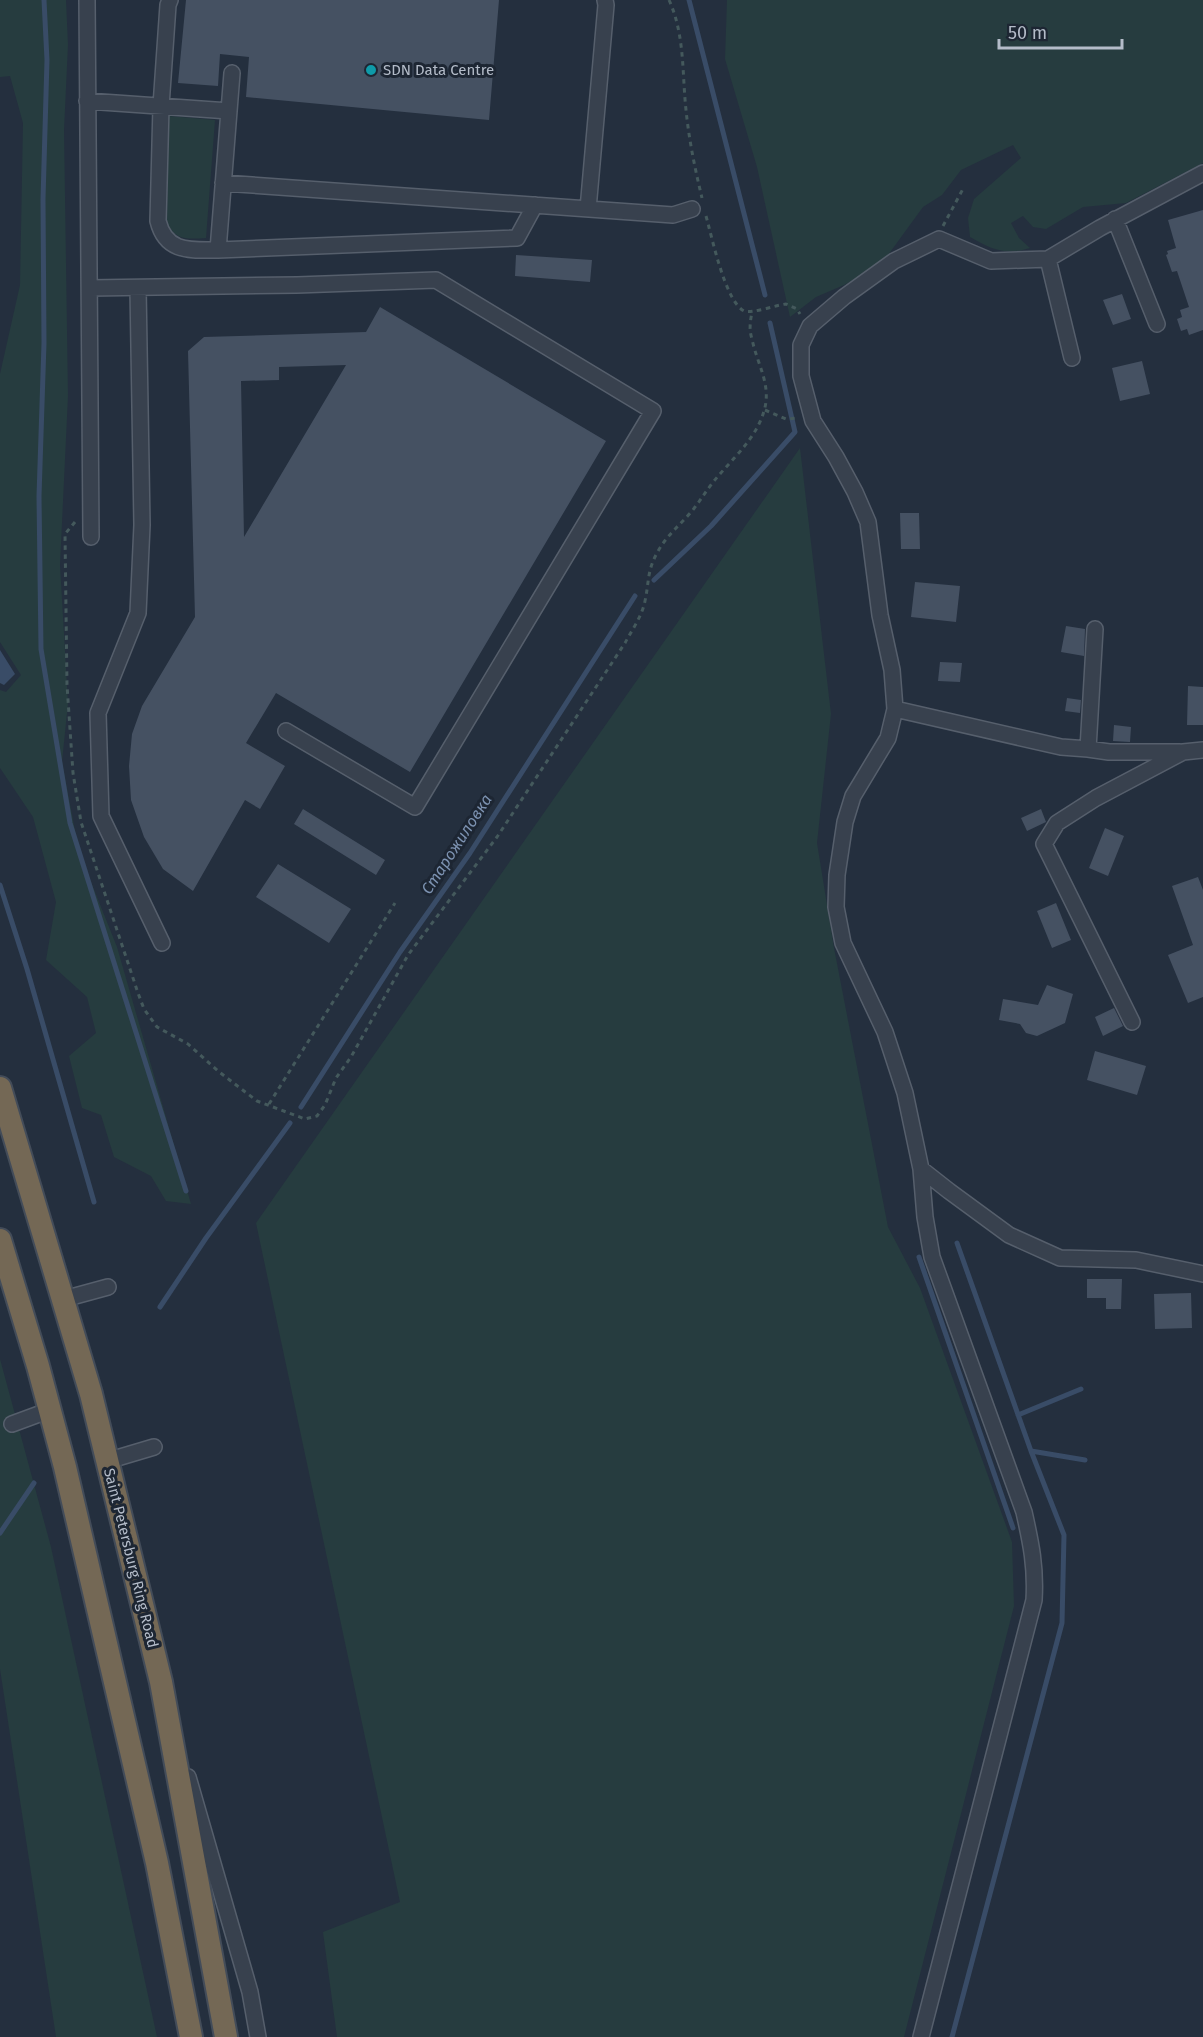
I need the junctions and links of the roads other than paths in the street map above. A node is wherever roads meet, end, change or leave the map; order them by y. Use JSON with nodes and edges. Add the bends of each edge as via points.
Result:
{"nodes":[{"id":1,"x":87,"y":0,"type":"edge"},
{"id":2,"x":170,"y":0,"type":"edge"},
{"id":3,"x":605,"y":0,"type":"edge"},
{"id":4,"x":232,"y":73,"type":"dead end"},
{"id":5,"x":87,"y":101,"type":"junction"},
{"id":6,"x":161,"y":106,"type":"junction"},
{"id":7,"x":229,"y":111,"type":"junction"},
{"id":8,"x":1203,"y":172,"type":"edge"},
{"id":9,"x":224,"y":183,"type":"junction"},
{"id":10,"x":535,"y":205,"type":"junction"},
{"id":11,"x":588,"y":209,"type":"junction"},
{"id":12,"x":701,"y":210,"type":"road end"},
{"id":13,"x":1115,"y":219,"type":"junction"},
{"id":14,"x":218,"y":250,"type":"junction"},
{"id":15,"x":1048,"y":259,"type":"junction"},
{"id":16,"x":90,"y":288,"type":"junction"},
{"id":17,"x":138,"y":288,"type":"junction"},
{"id":18,"x":1157,"y":324,"type":"dead end"},
{"id":19,"x":1072,"y":358,"type":"dead end"},
{"id":20,"x":91,"y":537,"type":"dead end"},
{"id":21,"x":1095,"y":629,"type":"dead end"},
{"id":22,"x":895,"y":709,"type":"junction"},
{"id":23,"x":286,"y":731,"type":"dead end"},
{"id":24,"x":1088,"y":749,"type":"junction"},
{"id":25,"x":1203,"y":750,"type":"edge"},
{"id":26,"x":1183,"y":752,"type":"junction"},
{"id":27,"x":162,"y":943,"type":"dead end"},
{"id":28,"x":1131,"y":1022,"type":"dead end"},
{"id":29,"x":0,"y":1088,"type":"edge"},
{"id":30,"x":921,"y":1169,"type":"junction"},
{"id":31,"x":0,"y":1240,"type":"edge"},
{"id":32,"x":1203,"y":1274,"type":"edge"},
{"id":33,"x":108,"y":1287,"type":"dead end"},
{"id":34,"x":64,"y":1299,"type":"junction"},
{"id":35,"x":50,"y":1410,"type":"junction"},
{"id":36,"x":12,"y":1424,"type":"dead end"},
{"id":37,"x":154,"y":1447,"type":"dead end"},
{"id":38,"x":107,"y":1461,"type":"junction"},
{"id":39,"x":161,"y":1682,"type":"junction"},
{"id":40,"x":191,"y":2037,"type":"edge"},
{"id":41,"x":226,"y":2037,"type":"edge"},
{"id":42,"x":258,"y":2037,"type":"edge"},
{"id":43,"x":921,"y":2037,"type":"edge"}],
"edges":[{"from":1,"to":5,"type":"street"},
{"from":2,"to":6,"type":"street"},
{"from":3,"to":11,"type":"street"},
{"from":4,"to":7,"type":"street"},
{"from":5,"to":6,"type":"street"},
{"from":5,"to":16,"type":"street"},
{"from":6,"to":7,"type":"street"},
{"from":6,"to":14,"type":"street","via":[[160,230],[165,239],[179,247]]},
{"from":7,"to":9,"type":"street"},
{"from":8,"to":13,"type":"street"},
{"from":9,"to":10,"type":"street"},
{"from":9,"to":14,"type":"street"},
{"from":10,"to":11,"type":"street"},
{"from":10,"to":14,"type":"street","via":[[517,238]]},
{"from":11,"to":12,"type":"street","via":[[673,215]]},
{"from":13,"to":15,"type":"street"},
{"from":13,"to":18,"type":"street"},
{"from":15,"to":19,"type":"street"},
{"from":15,"to":22,"type":"street","via":[[991,261],[939,239],[894,261],[844,297],[810,326],[801,345],[801,376],[813,421],[868,522]]},
{"from":16,"to":17,"type":"street"},
{"from":16,"to":20,"type":"street"},
{"from":17,"to":23,"type":"street","via":[[436,280],[653,411],[415,807]]},
{"from":17,"to":27,"type":"street","via":[[142,525],[138,614],[98,713],[101,816]]},
{"from":21,"to":24,"type":"street"},
{"from":22,"to":24,"type":"street","via":[[1061,747]]},
{"from":22,"to":30,"type":"street","via":[[888,738],[854,796],[845,822],[836,907],[843,943],[867,990],[905,1093]]},
{"from":24,"to":26,"type":"street"},
{"from":25,"to":26,"type":"street"},
{"from":26,"to":28,"type":"street","via":[[1057,823],[1044,844]]},
{"from":29,"to":34,"type":"highway","name":"Saint Petersburg Ring Road"},
{"from":30,"to":32,"type":"street","via":[[1009,1235],[1060,1258],[1136,1260]]},
{"from":30,"to":43,"type":"street","via":[[932,1257],[1023,1512],[1036,1575],[1034,1600]]},
{"from":31,"to":35,"type":"highway"},
{"from":33,"to":34,"type":"street"},
{"from":34,"to":38,"type":"highway","name":"Saint Petersburg Ring Road"},
{"from":35,"to":36,"type":"street"},
{"from":35,"to":40,"type":"highway","via":[[157,1863]]},
{"from":37,"to":38,"type":"street"},
{"from":38,"to":39,"type":"highway","name":"Saint Petersburg Ring Road"},
{"from":39,"to":41,"type":"highway","name":"Saint Petersburg Ring Road"},
{"from":39,"to":42,"type":"street","via":[[250,1992]]}]}
